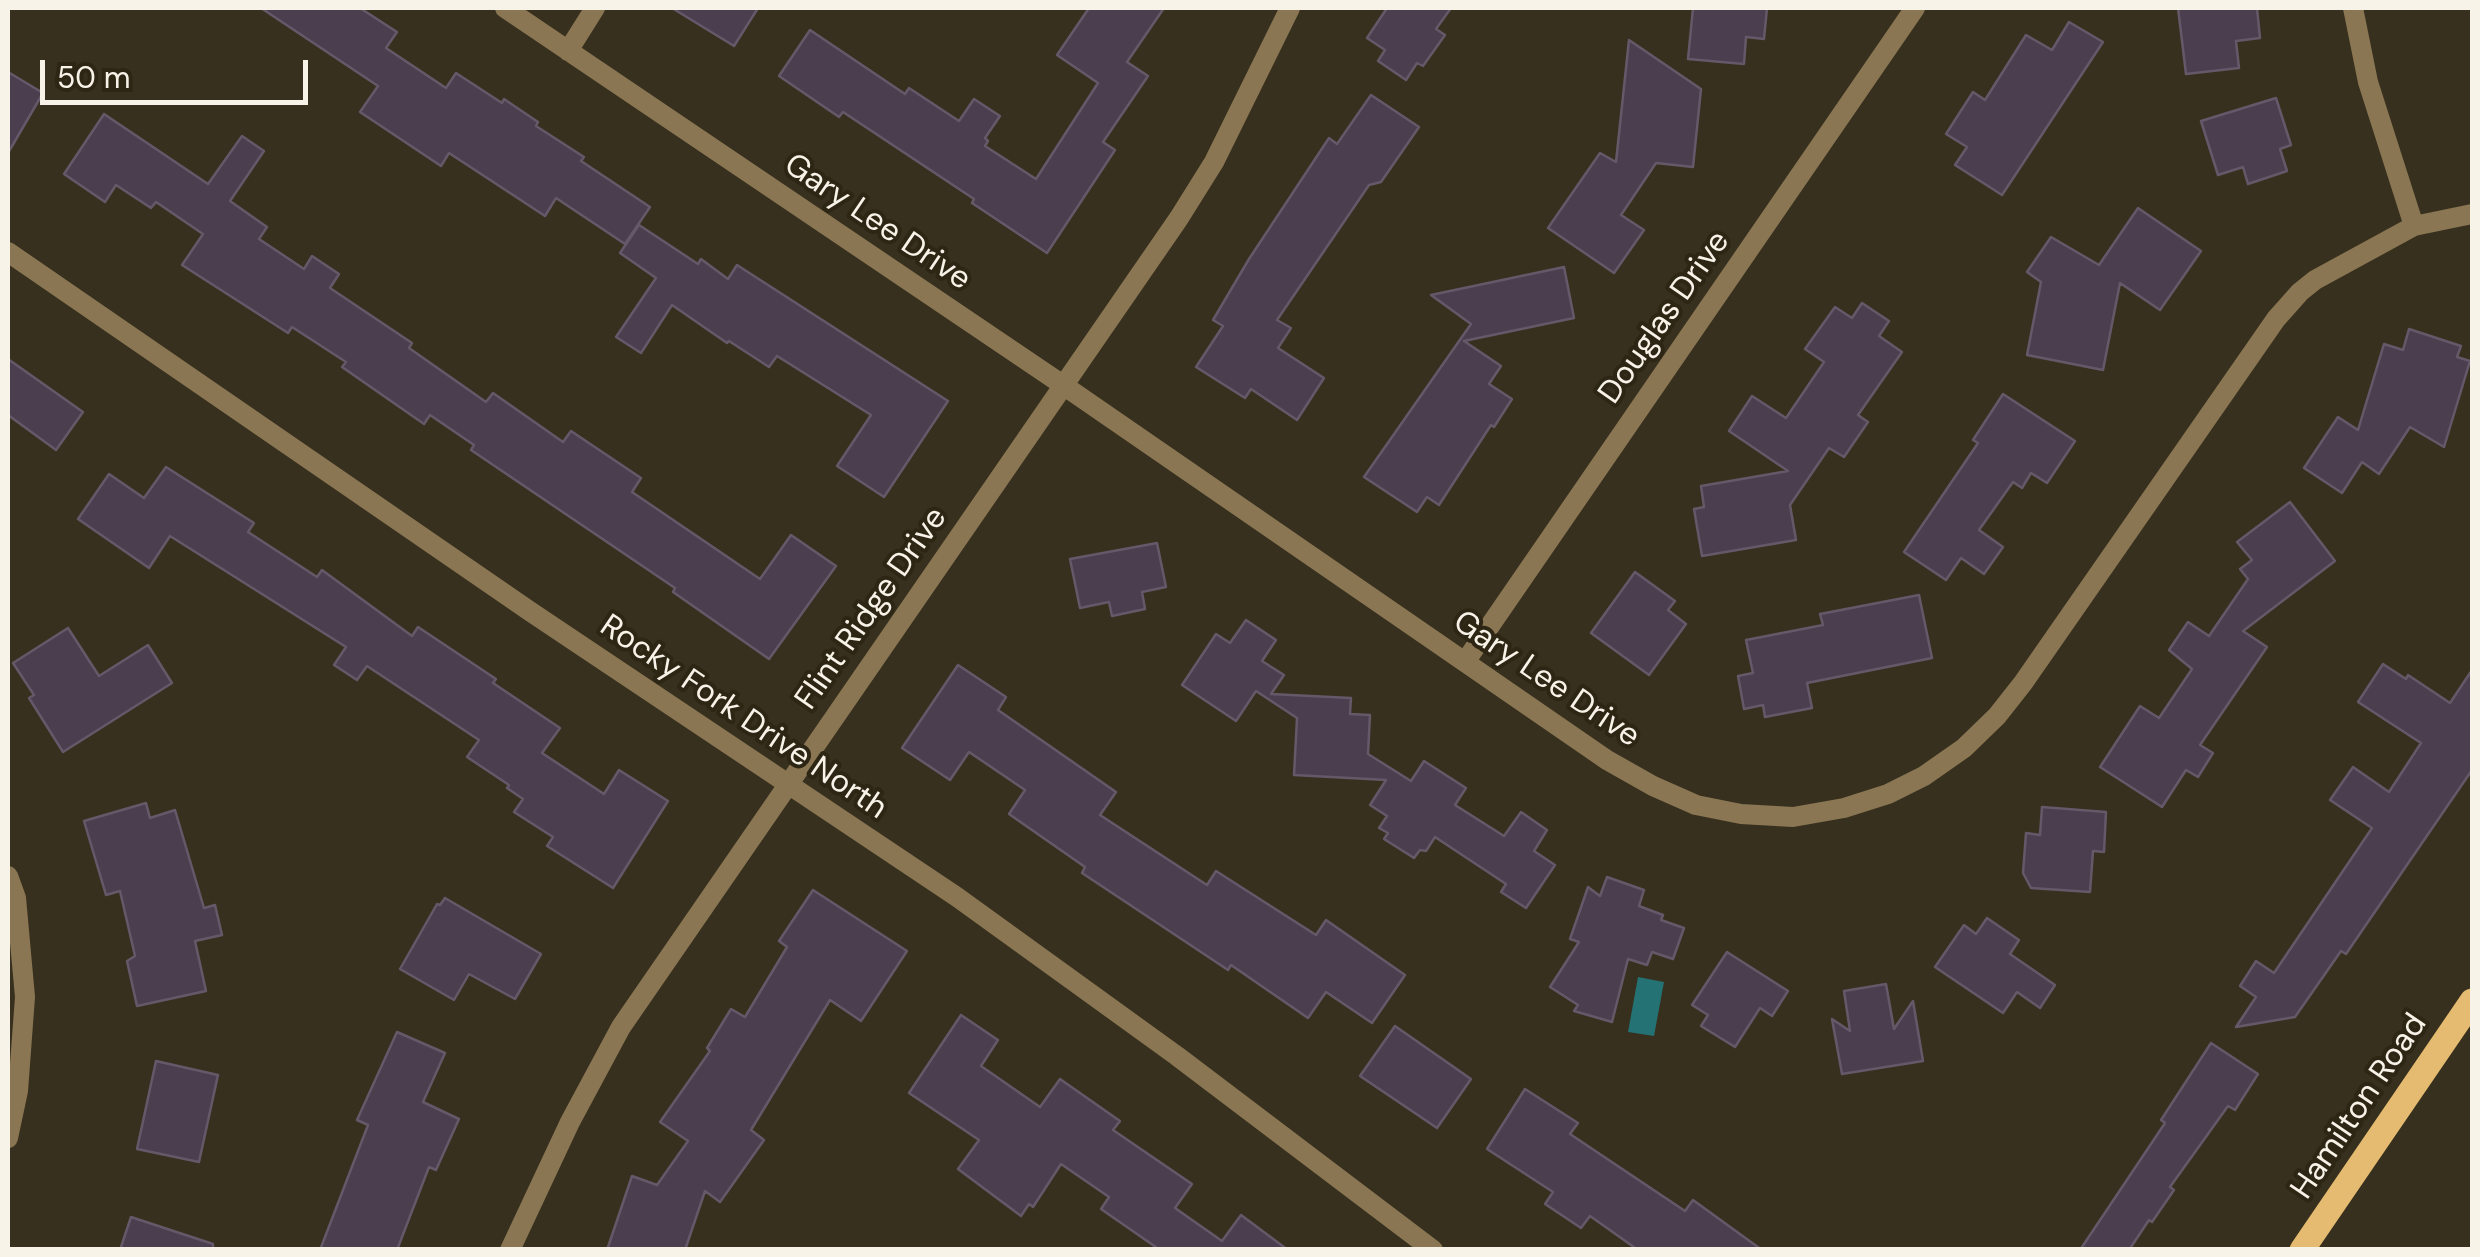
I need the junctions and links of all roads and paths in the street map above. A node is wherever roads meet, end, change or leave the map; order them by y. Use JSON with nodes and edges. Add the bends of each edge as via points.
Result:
{"nodes":[{"id":1,"x":504,"y":8,"type":"edge"},
{"id":2,"x":595,"y":8,"type":"edge"},
{"id":3,"x":1290,"y":8,"type":"edge"},
{"id":4,"x":1916,"y":8,"type":"edge"},
{"id":5,"x":2353,"y":8,"type":"edge"},
{"id":6,"x":568,"y":50,"type":"junction"},
{"id":7,"x":2472,"y":214,"type":"edge"},
{"id":8,"x":2414,"y":226,"type":"junction"},
{"id":9,"x":8,"y":252,"type":"edge"},
{"id":10,"x":1063,"y":385,"type":"junction"},
{"id":11,"x":1464,"y":662,"type":"junction"},
{"id":12,"x":788,"y":784,"type":"junction"},
{"id":13,"x":8,"y":876,"type":"edge"},
{"id":14,"x":2472,"y":1001,"type":"edge"},
{"id":15,"x":8,"y":1138,"type":"edge"},
{"id":16,"x":510,"y":1250,"type":"edge"},
{"id":17,"x":1433,"y":1250,"type":"edge"},
{"id":18,"x":2302,"y":1250,"type":"edge"}],
"edges":[{"from":1,"to":6,"type":"street","name":"Gary Lee Drive"},
{"from":2,"to":6,"type":"street"},
{"from":3,"to":10,"type":"street","name":"Flint Ridge Drive","via":[[1214,162]]},
{"from":4,"to":11,"type":"street","name":"Douglas Drive"},
{"from":5,"to":8,"type":"street","via":[[2368,82]]},
{"from":6,"to":10,"type":"street","name":"Gary Lee Drive"},
{"from":7,"to":8,"type":"street","name":"Gary Lee Drive"},
{"from":8,"to":11,"type":"street","name":"Gary Lee Drive","via":[[2300,292],[1997,716],[1964,748],[1888,794],[1793,817],[1696,805],[1607,760]]},
{"from":9,"to":12,"type":"street","name":"Rocky Fork Drive North"},
{"from":10,"to":11,"type":"street","name":"Gary Lee Drive"},
{"from":10,"to":12,"type":"street","name":"Flint Ridge Drive"},
{"from":12,"to":16,"type":"street","name":"Flint Ridge Drive","via":[[621,1027]]},
{"from":12,"to":17,"type":"street","name":"Rocky Fork Drive North","via":[[957,897]]},
{"from":13,"to":15,"type":"street","via":[[25,998]]},
{"from":14,"to":18,"type":"main road","name":"Hamilton Road"}]}
